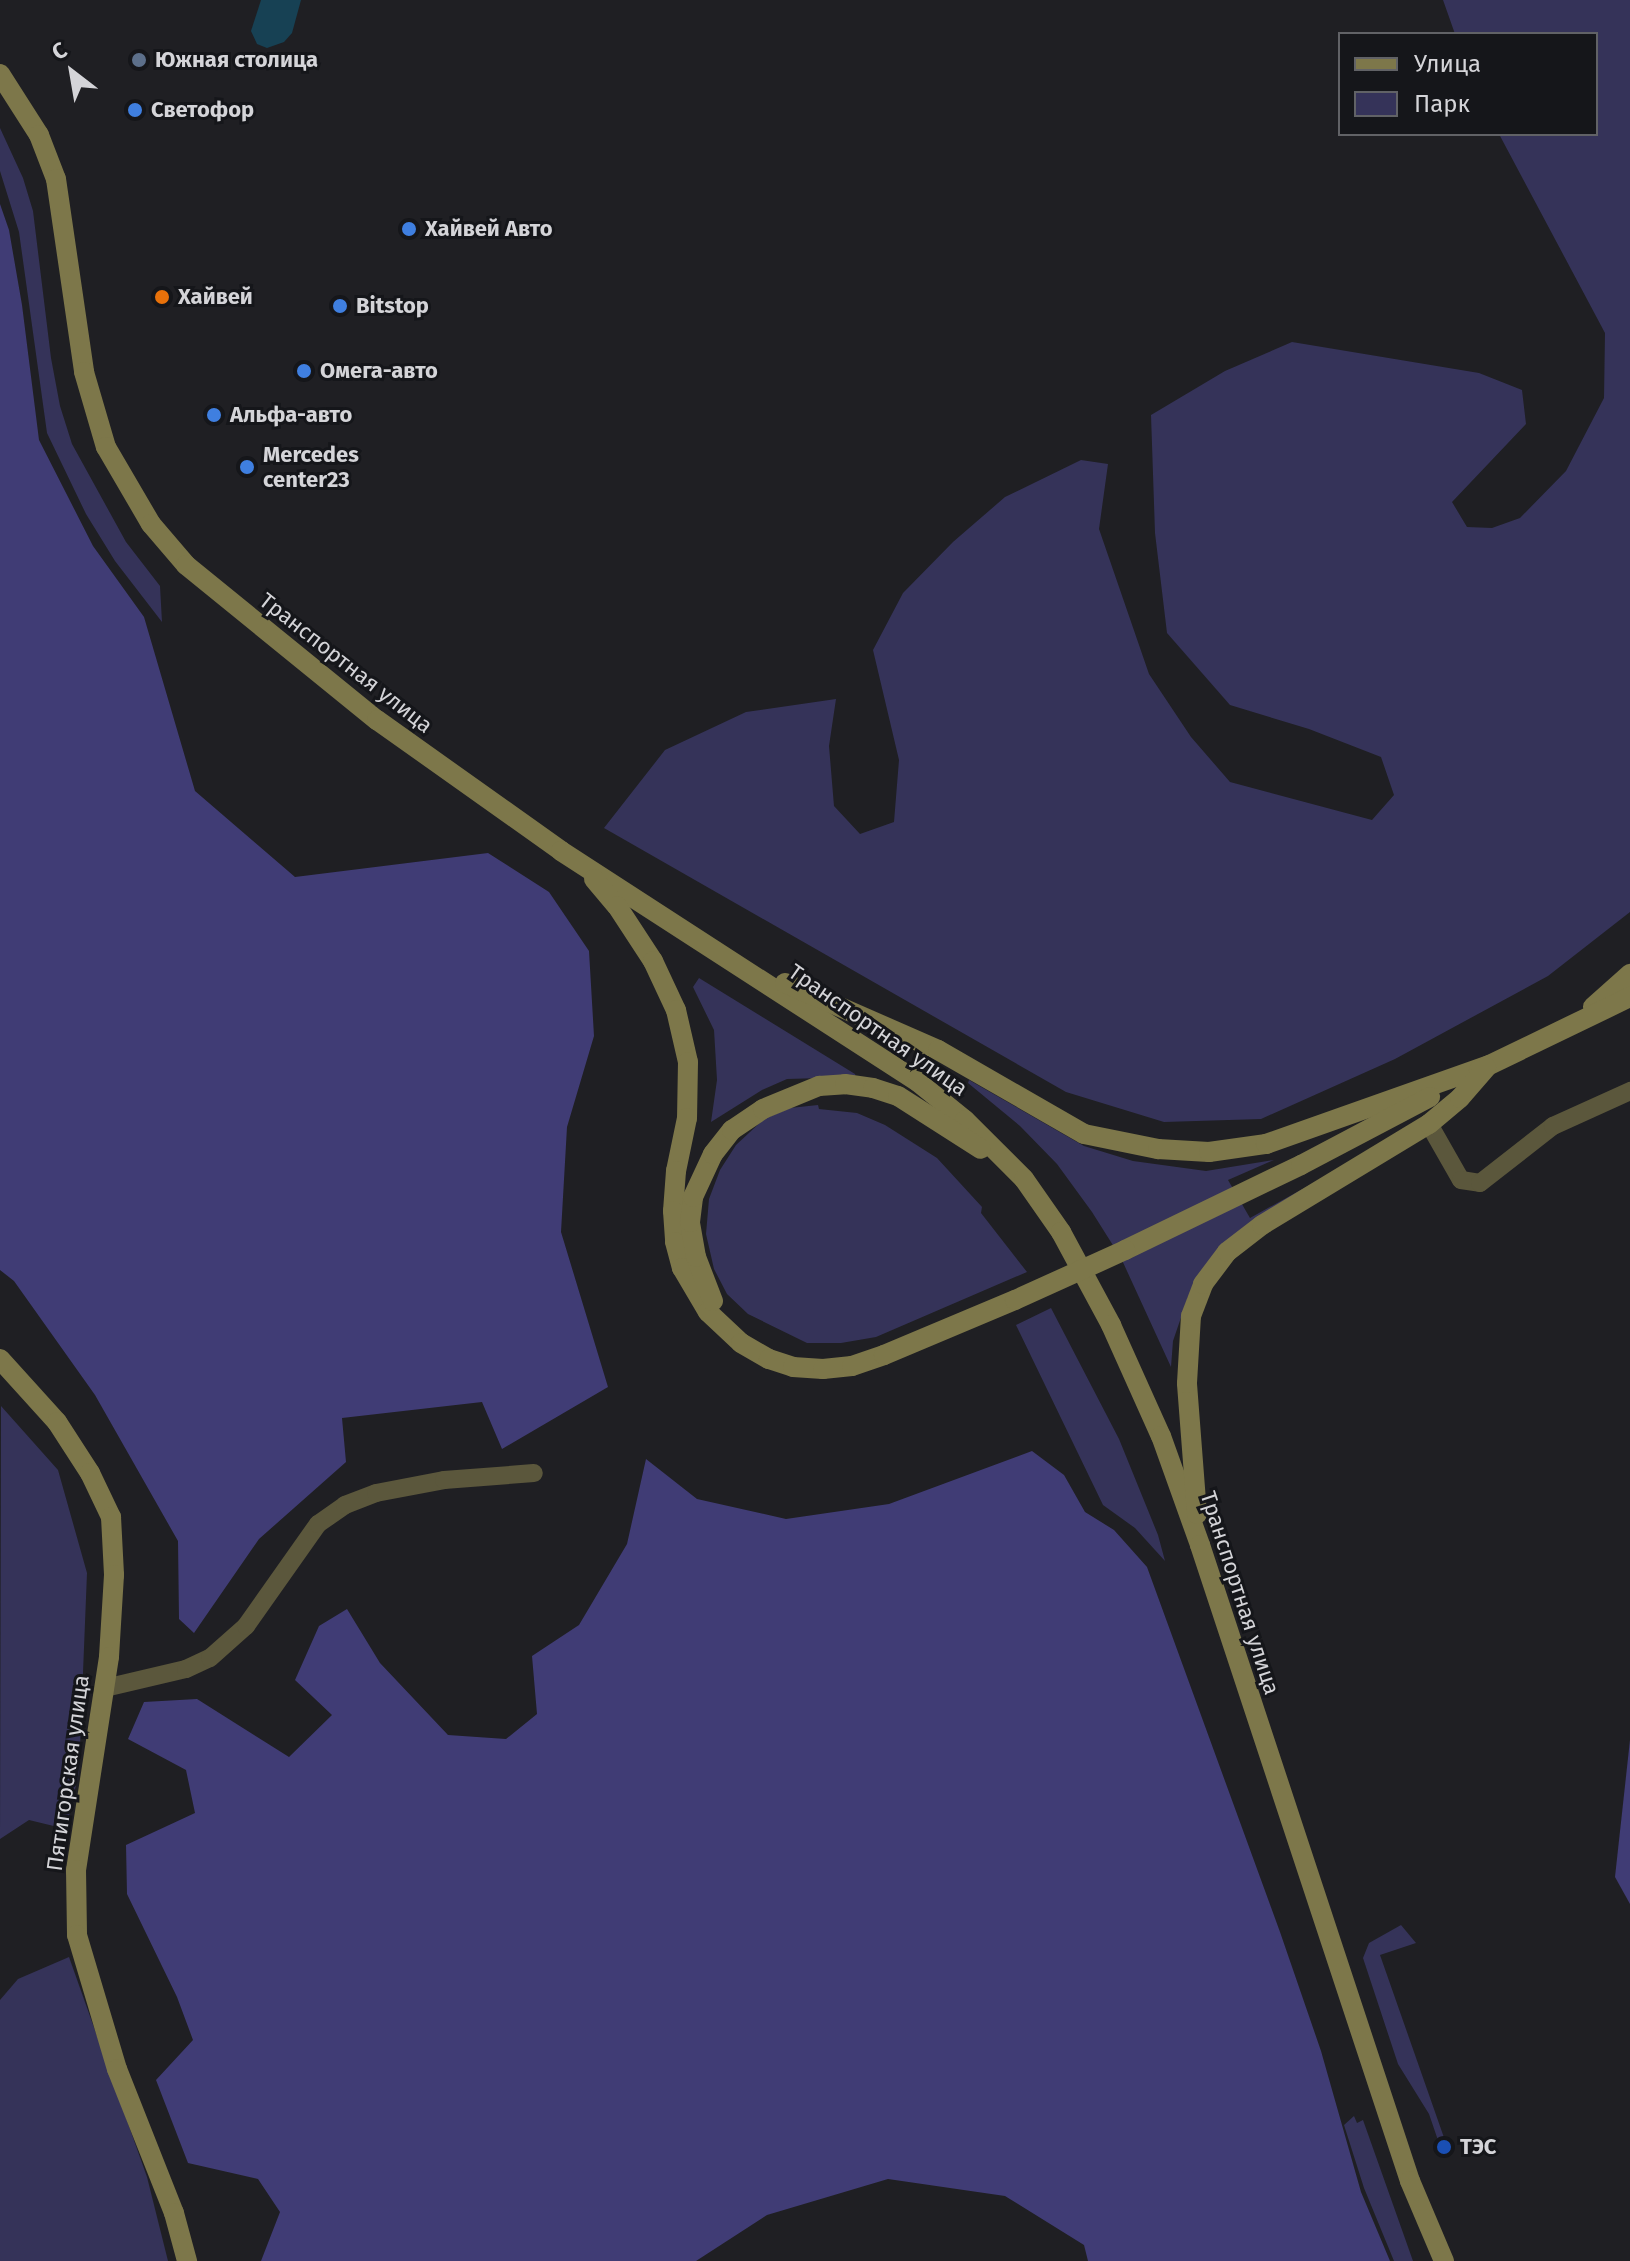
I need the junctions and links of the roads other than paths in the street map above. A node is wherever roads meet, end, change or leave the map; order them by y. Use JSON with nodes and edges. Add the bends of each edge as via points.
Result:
{"nodes":[{"id":1,"x":0,"y":74,"type":"edge"},
{"id":2,"x":581,"y":864,"type":"junction"},
{"id":3,"x":732,"y":960,"type":"junction"},
{"id":4,"x":1630,"y":974,"type":"edge"},
{"id":5,"x":1630,"y":997,"type":"edge"},
{"id":6,"x":1572,"y":1026,"type":"junction"},
{"id":7,"x":1489,"y":1065,"type":"junction"},
{"id":8,"x":1630,"y":1091,"type":"edge"},
{"id":9,"x":1429,"y":1124,"type":"junction"},
{"id":10,"x":1024,"y":1179,"type":"junction"},
{"id":11,"x":741,"y":1343,"type":"junction"},
{"id":12,"x":0,"y":1359,"type":"edge"},
{"id":13,"x":534,"y":1473,"type":"dead end"},
{"id":14,"x":1200,"y":1545,"type":"junction"},
{"id":15,"x":105,"y":1688,"type":"junction"},
{"id":16,"x":187,"y":2261,"type":"edge"},
{"id":17,"x":1444,"y":2261,"type":"edge"}],
"edges":[{"from":1,"to":2,"type":"main road","name":"Транспортная улица","via":[[39,135],[56,179],[93,410],[106,447],[151,524],[186,565],[286,650]]},
{"from":2,"to":3,"type":"main road","name":"Транспортная улица"},
{"from":2,"to":11,"type":"main road","via":[[653,961],[676,1010],[688,1062],[687,1118],[674,1197],[675,1242],[696,1295]]},
{"from":3,"to":7,"type":"main road","via":[[938,1050],[1084,1134],[1158,1149],[1209,1152],[1266,1144]]},
{"from":3,"to":10,"type":"main road","name":"Транспортная улица","via":[[918,1082]]},
{"from":4,"to":6,"type":"main road"},
{"from":5,"to":6,"type":"main road"},
{"from":6,"to":7,"type":"main road"},
{"from":7,"to":9,"type":"main road"},
{"from":7,"to":11,"type":"main road","bridge":true,"via":[[1125,1250],[852,1366],[793,1367]]},
{"from":8,"to":9,"type":"street","via":[[1553,1126],[1480,1183],[1461,1180]]},
{"from":9,"to":14,"type":"main road","via":[[1262,1225],[1227,1252],[1203,1284],[1191,1316],[1187,1383]]},
{"from":10,"to":11,"type":"main road","via":[[932,1115],[873,1088],[819,1086],[763,1109],[732,1130],[713,1154],[693,1197],[690,1222],[704,1283]]},
{"from":10,"to":14,"type":"main road","name":"Транспортная улица","via":[[1061,1232],[1111,1325],[1161,1436]]},
{"from":12,"to":15,"type":"main road","name":"Пятигорская улица","via":[[57,1422],[111,1517],[114,1575]]},
{"from":13,"to":15,"type":"street","via":[[444,1480],[376,1493],[345,1505],[318,1524],[246,1626],[210,1658]]},
{"from":14,"to":17,"type":"main road","name":"Транспортная улица","via":[[1405,2166]]},
{"from":15,"to":16,"type":"main road","name":"Пятигорская улица","via":[[76,1870],[77,1935],[117,2069],[174,2213]]}]}
